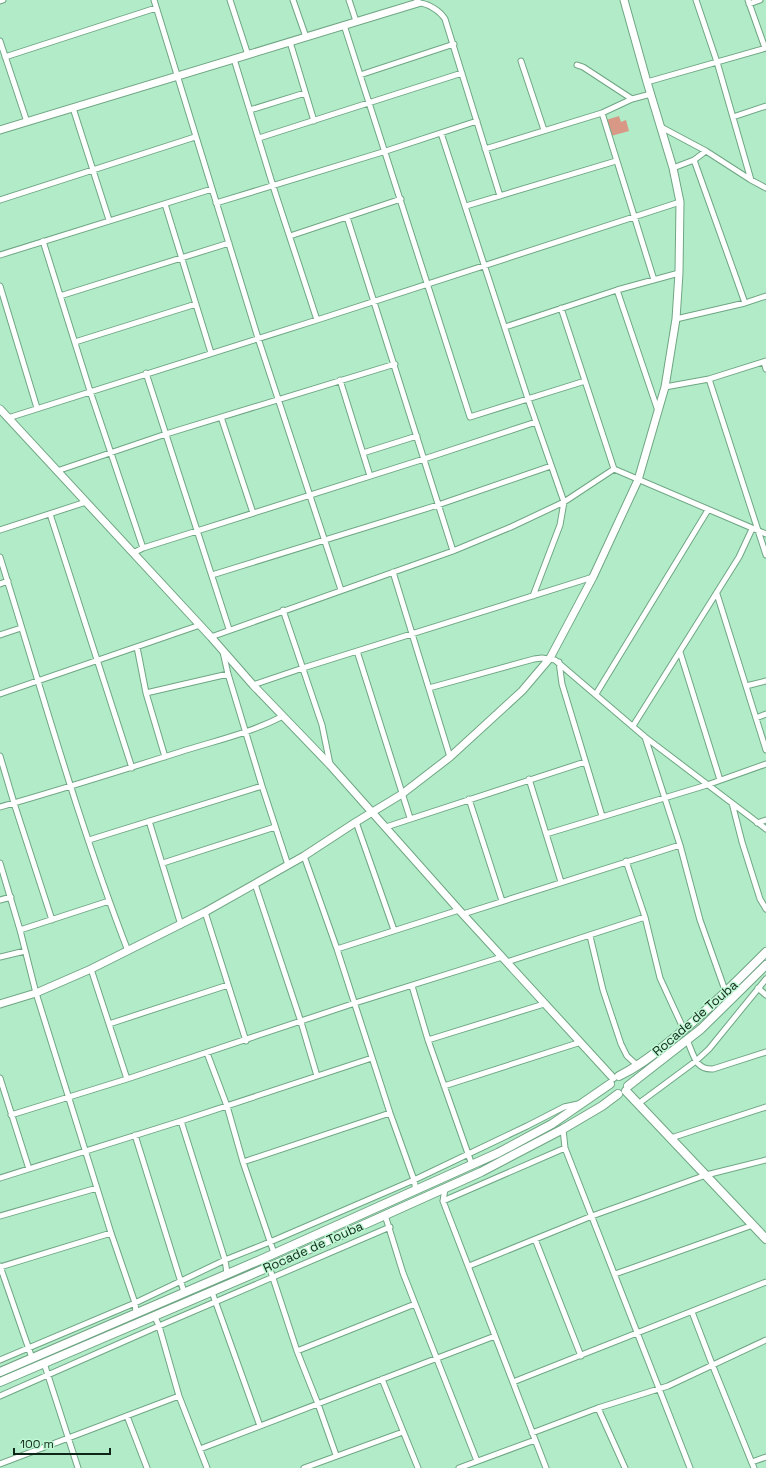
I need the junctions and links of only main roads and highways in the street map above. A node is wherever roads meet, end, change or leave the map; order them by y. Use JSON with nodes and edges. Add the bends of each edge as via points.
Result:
{"nodes":[{"id":1,"x":766,"y":952,"type":"edge"},
{"id":2,"x":766,"y":965,"type":"edge"},
{"id":3,"x":614,"y":1079,"type":"junction"},
{"id":4,"x":627,"y":1089,"type":"junction"},
{"id":5,"x":618,"y":1094,"type":"junction"},
{"id":6,"x":766,"y":1239,"type":"edge"},
{"id":7,"x":0,"y":1372,"type":"edge"},
{"id":8,"x":0,"y":1382,"type":"edge"}],
"edges":[{"from":1,"to":3,"type":"main road","name":"Rocade de Touba","via":[[726,993],[684,1030],[638,1066]]},
{"from":2,"to":4,"type":"main road","name":"Rocade de Touba","via":[[722,1009]]},
{"from":3,"to":4,"type":"main road","via":[[622,1076],[627,1080]]},
{"from":3,"to":5,"type":"main road","via":[[612,1091]]},
{"from":3,"to":7,"type":"main road","name":"Rocade de Touba","via":[[583,1104],[498,1154]]},
{"from":4,"to":5,"type":"main road"},
{"from":4,"to":6,"type":"main road","via":[[638,1104]]},
{"from":5,"to":8,"type":"main road","name":"Rocade de Touba","via":[[563,1130],[445,1188],[269,1268]]}]}
